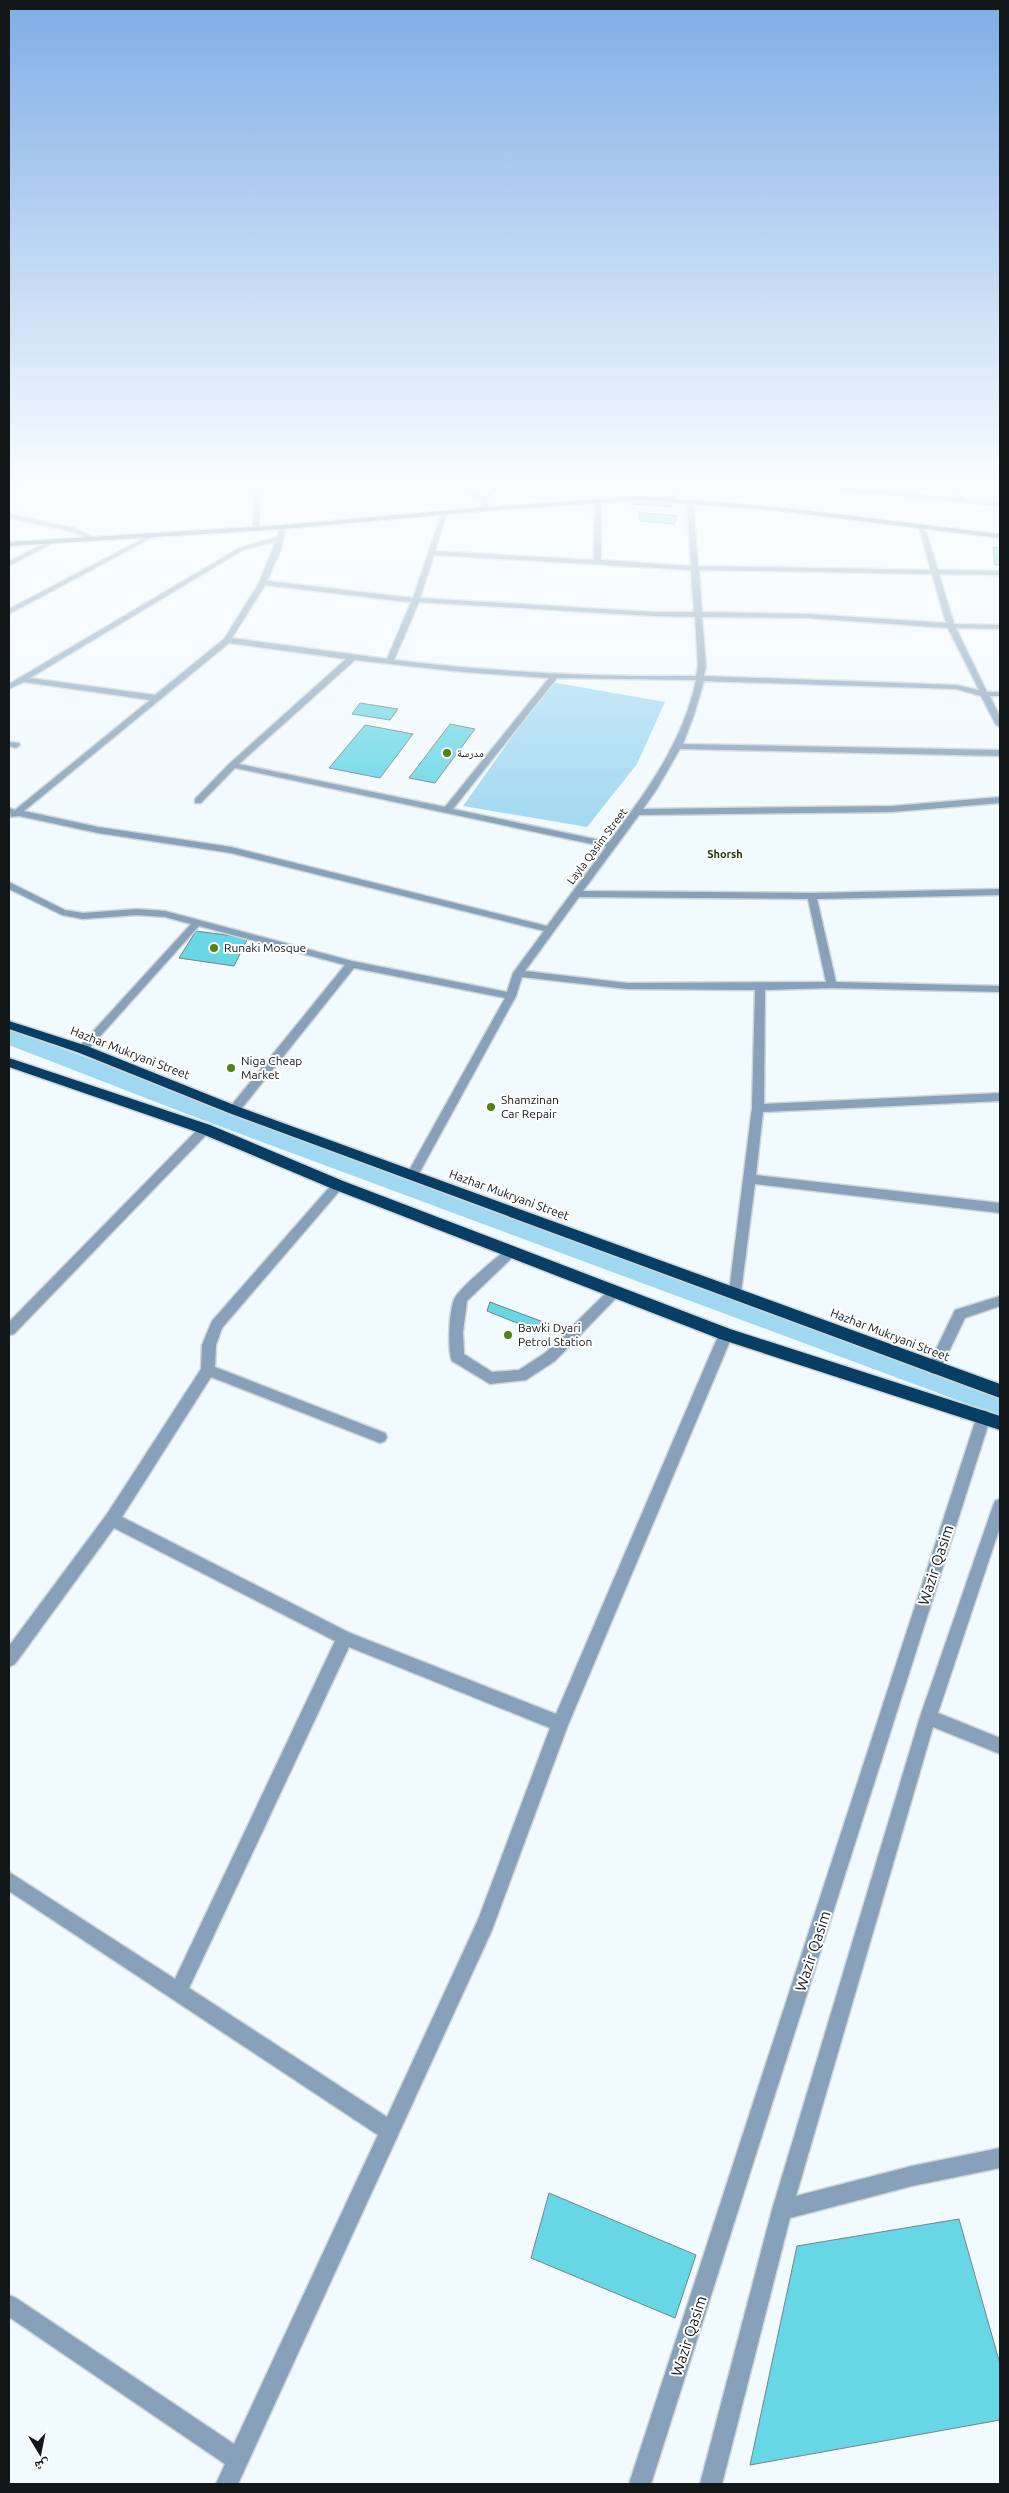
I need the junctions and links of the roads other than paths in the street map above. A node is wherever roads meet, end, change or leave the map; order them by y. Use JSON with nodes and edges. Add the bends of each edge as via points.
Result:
{"nodes":[{"id":1,"x":31,"y":600,"type":"edge"},
{"id":2,"x":156,"y":600,"type":"edge"},
{"id":3,"x":252,"y":600,"type":"edge"},
{"id":4,"x":416,"y":600,"type":"edge"},
{"id":5,"x":422,"y":600,"type":"edge"},
{"id":6,"x":697,"y":600,"type":"edge"},
{"id":7,"x":944,"y":600,"type":"edge"},
{"id":8,"x":9,"y":612,"type":"edge"},
{"id":9,"x":698,"y":614,"type":"junction"},
{"id":10,"x":952,"y":626,"type":"junction"},
{"id":11,"x":1000,"y":627,"type":"edge"},
{"id":12,"x":227,"y":640,"type":"junction"},
{"id":13,"x":352,"y":658,"type":"junction"},
{"id":14,"x":390,"y":661,"type":"junction"},
{"id":15,"x":556,"y":675,"type":"junction"},
{"id":16,"x":700,"y":678,"type":"junction"},
{"id":17,"x":23,"y":680,"type":"junction"},
{"id":18,"x":9,"y":687,"type":"edge"},
{"id":19,"x":984,"y":694,"type":"junction"},
{"id":20,"x":1000,"y":694,"type":"edge"},
{"id":21,"x":156,"y":698,"type":"junction"},
{"id":22,"x":1000,"y":725,"type":"edge"},
{"id":23,"x":678,"y":746,"type":"junction"},
{"id":24,"x":1000,"y":753,"type":"edge"},
{"id":25,"x":232,"y":765,"type":"junction"},
{"id":26,"x":1000,"y":800,"type":"edge"},
{"id":27,"x":198,"y":801,"type":"dead end"},
{"id":28,"x":448,"y":809,"type":"junction"},
{"id":29,"x":13,"y":811,"type":"edge"},
{"id":30,"x":636,"y":812,"type":"junction"},
{"id":31,"x":9,"y":819,"type":"edge"},
{"id":32,"x":613,"y":846,"type":"junction"},
{"id":33,"x":9,"y":885,"type":"edge"},
{"id":34,"x":1000,"y":892,"type":"edge"},
{"id":35,"x":576,"y":894,"type":"junction"},
{"id":36,"x":812,"y":896,"type":"junction"},
{"id":37,"x":197,"y":923,"type":"junction"},
{"id":38,"x":548,"y":929,"type":"junction"},
{"id":39,"x":352,"y":964,"type":"junction"},
{"id":40,"x":518,"y":973,"type":"junction"},
{"id":41,"x":832,"y":985,"type":"junction"},
{"id":42,"x":760,"y":987,"type":"junction"},
{"id":43,"x":1000,"y":989,"type":"edge"},
{"id":44,"x":511,"y":996,"type":"junction"},
{"id":45,"x":9,"y":1025,"type":"edge"},
{"id":46,"x":82,"y":1049,"type":"junction"},
{"id":47,"x":9,"y":1062,"type":"edge"},
{"id":48,"x":1000,"y":1097,"type":"edge"},
{"id":49,"x":758,"y":1108,"type":"junction"},
{"id":50,"x":234,"y":1110,"type":"junction"},
{"id":51,"x":204,"y":1129,"type":"junction"},
{"id":52,"x":412,"y":1176,"type":"junction"},
{"id":53,"x":751,"y":1179,"type":"junction"},
{"id":54,"x":338,"y":1185,"type":"junction"},
{"id":55,"x":1000,"y":1208,"type":"edge"},
{"id":56,"x":512,"y":1252,"type":"junction"},
{"id":57,"x":616,"y":1292,"type":"junction"},
{"id":58,"x":735,"y":1292,"type":"junction"},
{"id":59,"x":1000,"y":1301,"type":"edge"},
{"id":60,"x":9,"y":1330,"type":"edge"},
{"id":61,"x":726,"y":1334,"type":"junction"},
{"id":62,"x":934,"y":1368,"type":"junction"},
{"id":63,"x":208,"y":1370,"type":"junction"},
{"id":64,"x":1000,"y":1391,"type":"edge"},
{"id":65,"x":992,"y":1420,"type":"edge"},
{"id":66,"x":380,"y":1438,"type":"dead end"},
{"id":67,"x":1000,"y":1506,"type":"edge"},
{"id":68,"x":112,"y":1519,"type":"junction"},
{"id":69,"x":345,"y":1638,"type":"junction"},
{"id":70,"x":9,"y":1660,"type":"edge"},
{"id":71,"x":928,"y":1717,"type":"junction"},
{"id":72,"x":560,"y":1724,"type":"junction"},
{"id":73,"x":1000,"y":1746,"type":"edge"},
{"id":74,"x":9,"y":1881,"type":"edge"},
{"id":75,"x":178,"y":1992,"type":"junction"},
{"id":76,"x":390,"y":2131,"type":"junction"},
{"id":77,"x":1000,"y":2158,"type":"edge"},
{"id":78,"x":782,"y":2210,"type":"junction"},
{"id":79,"x":9,"y":2304,"type":"edge"},
{"id":80,"x":238,"y":2460,"type":"junction"},
{"id":81,"x":227,"y":2484,"type":"edge"},
{"id":82,"x":640,"y":2484,"type":"edge"},
{"id":83,"x":712,"y":2484,"type":"edge"}],
"edges":[{"from":1,"to":8,"type":"street"},
{"from":2,"to":17,"type":"street"},
{"from":3,"to":12,"type":"street"},
{"from":4,"to":14,"type":"street"},
{"from":5,"to":9,"type":"street"},
{"from":6,"to":9,"type":"street","name":"Layla Qasim Street"},
{"from":7,"to":10,"type":"street"},
{"from":9,"to":10,"type":"street","via":[[808,616]]},
{"from":9,"to":16,"type":"street","name":"Layla Qasim Street"},
{"from":10,"to":11,"type":"street"},
{"from":10,"to":19,"type":"street"},
{"from":12,"to":13,"type":"street"},
{"from":12,"to":21,"type":"street"},
{"from":13,"to":14,"type":"street"},
{"from":13,"to":25,"type":"street"},
{"from":14,"to":15,"type":"street"},
{"from":15,"to":16,"type":"street"},
{"from":15,"to":28,"type":"street"},
{"from":16,"to":19,"type":"street","via":[[956,687]]},
{"from":16,"to":23,"type":"street","name":"Layla Qasim Street"},
{"from":17,"to":18,"type":"street"},
{"from":17,"to":21,"type":"street"},
{"from":19,"to":20,"type":"street"},
{"from":19,"to":22,"type":"street"},
{"from":21,"to":29,"type":"street"},
{"from":23,"to":24,"type":"street"},
{"from":23,"to":30,"type":"street","name":"Layla Qasim Street"},
{"from":25,"to":27,"type":"street"},
{"from":25,"to":28,"type":"street"},
{"from":26,"to":30,"type":"street","via":[[892,809]]},
{"from":28,"to":32,"type":"street"},
{"from":29,"to":31,"type":"street"},
{"from":29,"to":38,"type":"street","via":[[98,830],[231,850]]},
{"from":30,"to":32,"type":"street","name":"Layla Qasim Street"},
{"from":32,"to":35,"type":"street","name":"Layla Qasim Street"},
{"from":33,"to":37,"type":"street","via":[[62,912],[84,916],[137,912],[165,914]]},
{"from":34,"to":36,"type":"street"},
{"from":35,"to":36,"type":"street"},
{"from":35,"to":38,"type":"street","name":"Layla Qasim Street"},
{"from":36,"to":41,"type":"street"},
{"from":37,"to":39,"type":"street"},
{"from":37,"to":46,"type":"street"},
{"from":38,"to":40,"type":"street","name":"Layla Qasim Street"},
{"from":39,"to":44,"type":"street"},
{"from":39,"to":50,"type":"street"},
{"from":40,"to":42,"type":"street","via":[[626,986]]},
{"from":40,"to":44,"type":"street","name":"Layla Qasim Street"},
{"from":41,"to":42,"type":"street"},
{"from":41,"to":43,"type":"street"},
{"from":42,"to":49,"type":"street"},
{"from":44,"to":52,"type":"street","name":"Layla Qasim Street"},
{"from":45,"to":46,"type":"highway","name":"Hazhar Mukryani Street"},
{"from":46,"to":50,"type":"highway","name":"Hazhar Mukryani Street"},
{"from":47,"to":51,"type":"highway"},
{"from":48,"to":49,"type":"street"},
{"from":49,"to":53,"type":"street"},
{"from":50,"to":52,"type":"highway","name":"Hazhar Mukryani Street"},
{"from":51,"to":54,"type":"highway"},
{"from":51,"to":60,"type":"street"},
{"from":52,"to":58,"type":"highway","name":"Hazhar Mukryani Street"},
{"from":53,"to":55,"type":"street"},
{"from":53,"to":58,"type":"street"},
{"from":54,"to":56,"type":"highway"},
{"from":54,"to":63,"type":"street","via":[[217,1325],[209,1346]]},
{"from":56,"to":57,"type":"highway"},
{"from":56,"to":57,"type":"street","via":[[462,1299],[456,1332],[457,1357],[490,1378],[521,1376],[550,1356]]},
{"from":57,"to":61,"type":"highway"},
{"from":58,"to":62,"type":"highway","name":"Hazhar Mukryani Street"},
{"from":59,"to":62,"type":"street","via":[[960,1314]]},
{"from":61,"to":65,"type":"highway"},
{"from":61,"to":72,"type":"street"},
{"from":62,"to":64,"type":"highway","name":"Hazhar Mukryani Street"},
{"from":63,"to":66,"type":"street"},
{"from":63,"to":68,"type":"street"},
{"from":65,"to":82,"type":"street","name":"Wazir Qasim"},
{"from":67,"to":71,"type":"street"},
{"from":68,"to":69,"type":"street"},
{"from":68,"to":70,"type":"street"},
{"from":69,"to":72,"type":"street"},
{"from":69,"to":75,"type":"street"},
{"from":71,"to":73,"type":"street"},
{"from":71,"to":78,"type":"street"},
{"from":72,"to":76,"type":"street","via":[[486,1924]]},
{"from":74,"to":75,"type":"street"},
{"from":75,"to":76,"type":"street"},
{"from":76,"to":80,"type":"street"},
{"from":77,"to":78,"type":"street","via":[[912,2176]]},
{"from":78,"to":83,"type":"street"},
{"from":79,"to":80,"type":"street"},
{"from":80,"to":81,"type":"street"}]}
